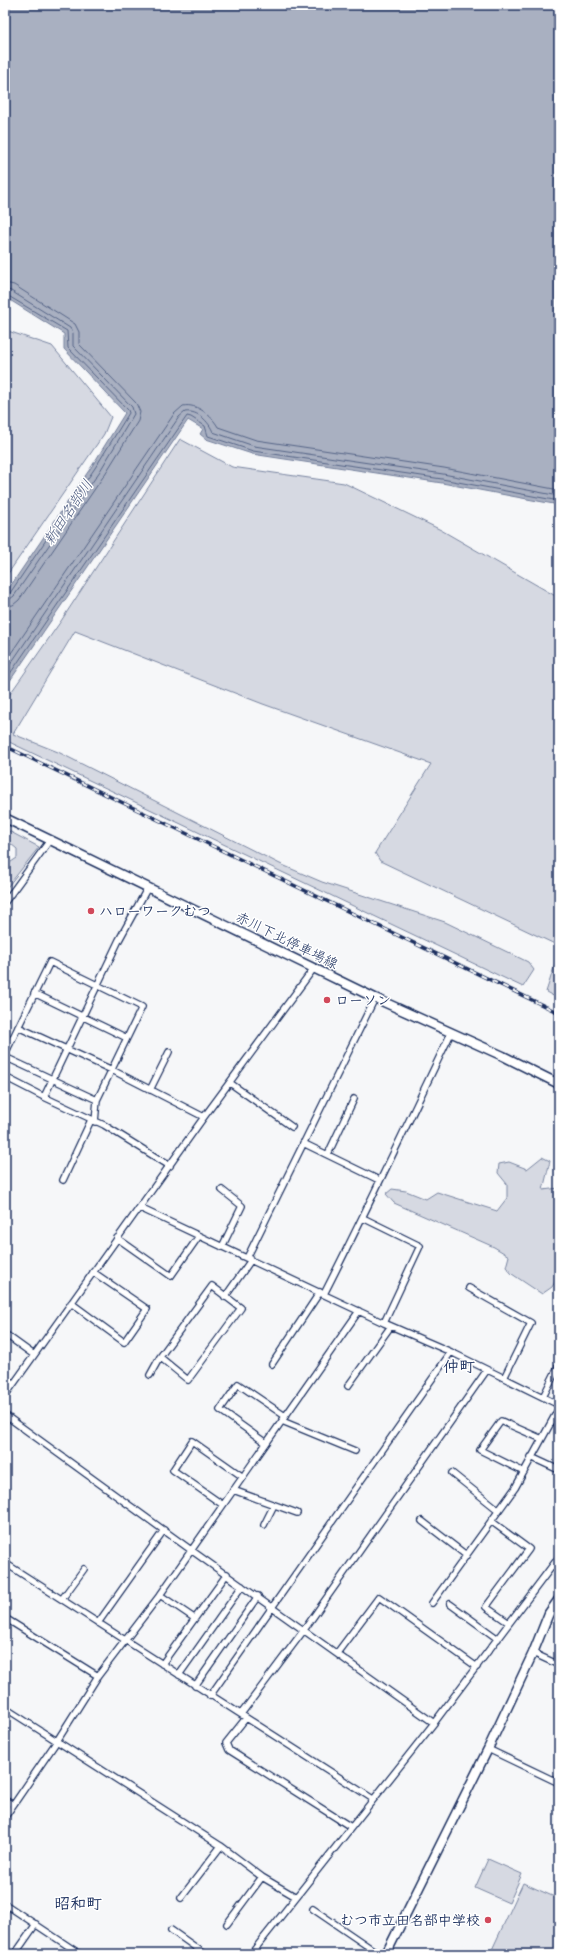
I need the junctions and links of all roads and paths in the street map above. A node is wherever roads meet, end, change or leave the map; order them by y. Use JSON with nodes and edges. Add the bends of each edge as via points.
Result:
{"nodes":[{"id":1,"x":5,"y":818,"type":"edge"},
{"id":2,"x":50,"y":840,"type":"junction"},
{"id":3,"x":148,"y":887,"type":"junction"},
{"id":4,"x":5,"y":902,"type":"edge"},
{"id":5,"x":314,"y":968,"type":"junction"},
{"id":6,"x":98,"y":985,"type":"junction"},
{"id":7,"x":34,"y":993,"type":"junction"},
{"id":8,"x":376,"y":998,"type":"junction"},
{"id":9,"x":82,"y":1016,"type":"junction"},
{"id":10,"x":18,"y":1027,"type":"junction"},
{"id":11,"x":451,"y":1033,"type":"junction"},
{"id":12,"x":127,"y":1038,"type":"junction"},
{"id":13,"x":66,"y":1049,"type":"junction"},
{"id":14,"x":169,"y":1052,"type":"dead end"},
{"id":15,"x":5,"y":1054,"type":"edge"},
{"id":16,"x":5,"y":1057,"type":"edge"},
{"id":17,"x":112,"y":1070,"type":"junction"},
{"id":18,"x":5,"y":1077,"type":"edge"},
{"id":19,"x":52,"y":1079,"type":"junction"},
{"id":20,"x":230,"y":1082,"type":"junction"},
{"id":21,"x":559,"y":1084,"type":"edge"},
{"id":22,"x":150,"y":1090,"type":"junction"},
{"id":23,"x":44,"y":1097,"type":"junction"},
{"id":24,"x":354,"y":1099,"type":"dead end"},
{"id":25,"x":97,"y":1100,"type":"junction"},
{"id":26,"x":204,"y":1117,"type":"junction"},
{"id":27,"x":93,"y":1121,"type":"junction"},
{"id":28,"x":292,"y":1127,"type":"dead end"},
{"id":29,"x":303,"y":1144,"type":"junction"},
{"id":30,"x":328,"y":1154,"type":"junction"},
{"id":31,"x":170,"y":1166,"type":"junction"},
{"id":32,"x":62,"y":1180,"type":"dead end"},
{"id":33,"x":379,"y":1180,"type":"junction"},
{"id":34,"x":222,"y":1190,"type":"dead end"},
{"id":35,"x":140,"y":1208,"type":"junction"},
{"id":36,"x":363,"y":1218,"type":"junction"},
{"id":37,"x":199,"y":1236,"type":"junction"},
{"id":38,"x":117,"y":1238,"type":"junction"},
{"id":39,"x":222,"y":1247,"type":"junction"},
{"id":40,"x":249,"y":1259,"type":"junction"},
{"id":41,"x":93,"y":1272,"type":"junction"},
{"id":42,"x":469,"y":1288,"type":"dead end"},
{"id":43,"x":322,"y":1293,"type":"junction"},
{"id":44,"x":226,"y":1297,"type":"junction"},
{"id":45,"x":70,"y":1303,"type":"junction"},
{"id":46,"x":359,"y":1311,"type":"junction"},
{"id":47,"x":384,"y":1323,"type":"junction"},
{"id":48,"x":391,"y":1326,"type":"junction"},
{"id":49,"x":5,"y":1334,"type":"edge"},
{"id":50,"x":451,"y":1352,"type":"junction"},
{"id":51,"x":34,"y":1355,"type":"junction"},
{"id":52,"x":160,"y":1357,"type":"junction"},
{"id":53,"x":272,"y":1364,"type":"dead end"},
{"id":54,"x":559,"y":1365,"type":"edge"},
{"id":55,"x":488,"y":1370,"type":"junction"},
{"id":56,"x":150,"y":1375,"type":"dead end"},
{"id":57,"x":504,"y":1378,"type":"junction"},
{"id":58,"x":5,"y":1383,"type":"edge"},
{"id":59,"x":348,"y":1386,"type":"dead end"},
{"id":60,"x":11,"y":1387,"type":"junction"},
{"id":61,"x":5,"y":1396,"type":"edge"},
{"id":62,"x":543,"y":1398,"type":"junction"},
{"id":63,"x":559,"y":1406,"type":"edge"},
{"id":64,"x":5,"y":1415,"type":"edge"},
{"id":65,"x":284,"y":1418,"type":"junction"},
{"id":66,"x":542,"y":1439,"type":"junction"},
{"id":67,"x":266,"y":1443,"type":"junction"},
{"id":68,"x":355,"y":1451,"type":"dead end"},
{"id":69,"x":531,"y":1457,"type":"junction"},
{"id":70,"x":559,"y":1470,"type":"edge"},
{"id":71,"x":524,"y":1472,"type":"junction"},
{"id":72,"x":452,"y":1473,"type":"dead end"},
{"id":73,"x":243,"y":1477,"type":"junction"},
{"id":74,"x":233,"y":1490,"type":"junction"},
{"id":75,"x":223,"y":1505,"type":"junction"},
{"id":76,"x":274,"y":1505,"type":"junction"},
{"id":77,"x":498,"y":1510,"type":"junction"},
{"id":78,"x":297,"y":1513,"type":"dead end"},
{"id":79,"x":422,"y":1521,"type":"dead end"},
{"id":80,"x":491,"y":1521,"type":"junction"},
{"id":81,"x":264,"y":1525,"type":"dead end"},
{"id":82,"x":164,"y":1530,"type":"junction"},
{"id":83,"x":192,"y":1550,"type":"junction"},
{"id":84,"x":466,"y":1555,"type":"junction"},
{"id":85,"x":559,"y":1557,"type":"edge"},
{"id":86,"x":6,"y":1566,"type":"edge"},
{"id":87,"x":84,"y":1569,"type":"dead end"},
{"id":88,"x":227,"y":1574,"type":"junction"},
{"id":89,"x":242,"y":1586,"type":"junction"},
{"id":90,"x":160,"y":1595,"type":"junction"},
{"id":91,"x":258,"y":1596,"type":"junction"},
{"id":92,"x":559,"y":1599,"type":"edge"},
{"id":93,"x":62,"y":1600,"type":"junction"},
{"id":94,"x":432,"y":1603,"type":"dead end"},
{"id":95,"x":450,"y":1604,"type":"dead end"},
{"id":96,"x":272,"y":1606,"type":"junction"},
{"id":97,"x":5,"y":1618,"type":"edge"},
{"id":98,"x":194,"y":1618,"type":"junction"},
{"id":99,"x":98,"y":1623,"type":"junction"},
{"id":100,"x":509,"y":1623,"type":"junction"},
{"id":101,"x":304,"y":1630,"type":"junction"},
{"id":102,"x":498,"y":1639,"type":"junction"},
{"id":103,"x":124,"y":1640,"type":"junction"},
{"id":104,"x":337,"y":1653,"type":"junction"},
{"id":105,"x":533,"y":1653,"type":"junction"},
{"id":106,"x":162,"y":1664,"type":"junction"},
{"id":107,"x":559,"y":1665,"type":"edge"},
{"id":108,"x":477,"y":1667,"type":"junction"},
{"id":109,"x":179,"y":1675,"type":"junction"},
{"id":110,"x":98,"y":1676,"type":"junction"},
{"id":111,"x":195,"y":1686,"type":"junction"},
{"id":112,"x":210,"y":1696,"type":"junction"},
{"id":113,"x":5,"y":1708,"type":"edge"},
{"id":114,"x":243,"y":1716,"type":"junction"},
{"id":115,"x":434,"y":1723,"type":"junction"},
{"id":116,"x":57,"y":1741,"type":"junction"},
{"id":117,"x":488,"y":1749,"type":"junction"},
{"id":118,"x":559,"y":1783,"type":"edge"},
{"id":119,"x":373,"y":1799,"type":"junction"},
{"id":120,"x":5,"y":1800,"type":"edge"},
{"id":121,"x":13,"y":1806,"type":"junction"},
{"id":122,"x":5,"y":1817,"type":"edge"},
{"id":123,"x":351,"y":1828,"type":"junction"},
{"id":124,"x":221,"y":1846,"type":"junction"},
{"id":125,"x":262,"y":1877,"type":"junction"},
{"id":126,"x":296,"y":1897,"type":"junction"},
{"id":127,"x":181,"y":1898,"type":"dead end"},
{"id":128,"x":5,"y":1904,"type":"edge"},
{"id":129,"x":313,"y":1909,"type":"dead end"},
{"id":130,"x":36,"y":1924,"type":"junction"},
{"id":131,"x":227,"y":1924,"type":"dead end"},
{"id":132,"x":170,"y":1930,"type":"dead end"},
{"id":133,"x":15,"y":1954,"type":"edge"},
{"id":134,"x":80,"y":1954,"type":"edge"},
{"id":135,"x":205,"y":1954,"type":"edge"},
{"id":136,"x":251,"y":1954,"type":"edge"},
{"id":137,"x":379,"y":1954,"type":"edge"},
{"id":138,"x":386,"y":1954,"type":"edge"}],
"edges":[{"from":1,"to":2,"type":"main road","name":"赤川下北停車場線"},
{"from":2,"to":3,"type":"main road","name":"赤川下北停車場線"},
{"from":2,"to":4,"type":"street"},
{"from":3,"to":5,"type":"main road","name":"赤川下北停車場線"},
{"from":3,"to":6,"type":"street"},
{"from":5,"to":8,"type":"main road","name":"赤川下北停車場線"},
{"from":5,"to":20,"type":"street"},
{"from":6,"to":7,"type":"street","via":[[50,962]]},
{"from":6,"to":9,"type":"street"},
{"from":6,"to":12,"type":"street","via":[[142,1007]]},
{"from":7,"to":9,"type":"street"},
{"from":7,"to":10,"type":"street"},
{"from":8,"to":11,"type":"main road","name":"赤川下北停車場線"},
{"from":8,"to":29,"type":"street"},
{"from":9,"to":12,"type":"street"},
{"from":9,"to":13,"type":"street"},
{"from":10,"to":13,"type":"street"},
{"from":10,"to":15,"type":"street"},
{"from":11,"to":21,"type":"main road","name":"赤川下北停車場線"},
{"from":11,"to":33,"type":"street"},
{"from":12,"to":17,"type":"street"},
{"from":13,"to":17,"type":"street"},
{"from":13,"to":19,"type":"street"},
{"from":14,"to":22,"type":"street"},
{"from":16,"to":19,"type":"street"},
{"from":17,"to":22,"type":"street"},
{"from":17,"to":25,"type":"street"},
{"from":18,"to":23,"type":"street"},
{"from":19,"to":23,"type":"street"},
{"from":19,"to":25,"type":"street"},
{"from":20,"to":26,"type":"street"},
{"from":20,"to":28,"type":"street"},
{"from":22,"to":26,"type":"street"},
{"from":23,"to":27,"type":"street"},
{"from":24,"to":30,"type":"street"},
{"from":25,"to":27,"type":"street"},
{"from":26,"to":31,"type":"street"},
{"from":27,"to":31,"type":"street","via":[[104,1125]]},
{"from":27,"to":32,"type":"street"},
{"from":29,"to":30,"type":"street"},
{"from":29,"to":40,"type":"street"},
{"from":30,"to":33,"type":"street"},
{"from":31,"to":35,"type":"street"},
{"from":33,"to":36,"type":"street"},
{"from":34,"to":39,"type":"street","via":[[242,1206]]},
{"from":35,"to":37,"type":"street"},
{"from":35,"to":38,"type":"street"},
{"from":36,"to":43,"type":"street"},
{"from":36,"to":47,"type":"street","via":[[420,1246]]},
{"from":37,"to":38,"type":"street","via":[[171,1276]]},
{"from":37,"to":39,"type":"street"},
{"from":38,"to":41,"type":"street"},
{"from":39,"to":40,"type":"street"},
{"from":40,"to":43,"type":"street"},
{"from":40,"to":44,"type":"street"},
{"from":41,"to":45,"type":"street"},
{"from":41,"to":45,"type":"street","via":[[147,1309],[124,1342]]},
{"from":42,"to":57,"type":"street","via":[[531,1323]]},
{"from":43,"to":46,"type":"street"},
{"from":43,"to":53,"type":"street"},
{"from":44,"to":52,"type":"street","via":[[212,1286]]},
{"from":44,"to":52,"type":"street","via":[[241,1308],[188,1380]]},
{"from":45,"to":51,"type":"street"},
{"from":46,"to":47,"type":"street"},
{"from":46,"to":65,"type":"street"},
{"from":47,"to":48,"type":"street"},
{"from":48,"to":50,"type":"street"},
{"from":48,"to":59,"type":"street"},
{"from":49,"to":51,"type":"street"},
{"from":50,"to":55,"type":"street"},
{"from":50,"to":96,"type":"street"},
{"from":51,"to":60,"type":"street"},
{"from":52,"to":56,"type":"street"},
{"from":54,"to":62,"type":"street"},
{"from":55,"to":57,"type":"street"},
{"from":55,"to":101,"type":"street"},
{"from":57,"to":62,"type":"street"},
{"from":58,"to":60,"type":"street"},
{"from":60,"to":61,"type":"street"},
{"from":62,"to":63,"type":"street"},
{"from":63,"to":66,"type":"street"},
{"from":64,"to":82,"type":"street"},
{"from":65,"to":67,"type":"street"},
{"from":65,"to":67,"type":"street","via":[[238,1384],[220,1410]]},
{"from":65,"to":68,"type":"street"},
{"from":66,"to":69,"type":"street"},
{"from":66,"to":71,"type":"street","via":[[501,1421],[480,1450]]},
{"from":67,"to":73,"type":"street"},
{"from":69,"to":70,"type":"street"},
{"from":69,"to":71,"type":"street"},
{"from":71,"to":77,"type":"street"},
{"from":72,"to":77,"type":"street"},
{"from":73,"to":74,"type":"street"},
{"from":73,"to":75,"type":"street","via":[[192,1441],[173,1470]]},
{"from":74,"to":75,"type":"street"},
{"from":74,"to":76,"type":"street"},
{"from":75,"to":83,"type":"street"},
{"from":76,"to":78,"type":"street"},
{"from":76,"to":81,"type":"street"},
{"from":77,"to":80,"type":"street"},
{"from":79,"to":84,"type":"street"},
{"from":80,"to":84,"type":"street"},
{"from":80,"to":100,"type":"street","via":[[529,1549],[486,1607]]},
{"from":82,"to":83,"type":"street"},
{"from":82,"to":99,"type":"street"},
{"from":83,"to":88,"type":"street"},
{"from":83,"to":90,"type":"street"},
{"from":84,"to":94,"type":"street"},
{"from":85,"to":100,"type":"street"},
{"from":86,"to":93,"type":"street"},
{"from":87,"to":93,"type":"street"},
{"from":88,"to":89,"type":"street"},
{"from":88,"to":98,"type":"street"},
{"from":89,"to":91,"type":"street"},
{"from":89,"to":109,"type":"street"},
{"from":90,"to":98,"type":"street"},
{"from":90,"to":103,"type":"street"},
{"from":91,"to":96,"type":"street"},
{"from":91,"to":111,"type":"street"},
{"from":92,"to":105,"type":"main road","via":[[549,1613]]},
{"from":93,"to":99,"type":"street"},
{"from":95,"to":102,"type":"street"},
{"from":96,"to":101,"type":"street"},
{"from":96,"to":112,"type":"street"},
{"from":97,"to":110,"type":"street"},
{"from":98,"to":106,"type":"street"},
{"from":99,"to":103,"type":"street"},
{"from":100,"to":102,"type":"street"},
{"from":101,"to":104,"type":"street"},
{"from":101,"to":114,"type":"street"},
{"from":102,"to":108,"type":"street"},
{"from":103,"to":106,"type":"street"},
{"from":103,"to":110,"type":"street"},
{"from":104,"to":108,"type":"street","via":[[379,1597]]},
{"from":104,"to":115,"type":"street"},
{"from":105,"to":107,"type":"street"},
{"from":105,"to":117,"type":"main road"},
{"from":106,"to":109,"type":"street"},
{"from":108,"to":115,"type":"street"},
{"from":109,"to":111,"type":"street"},
{"from":110,"to":116,"type":"street"},
{"from":111,"to":112,"type":"street"},
{"from":112,"to":114,"type":"street"},
{"from":113,"to":116,"type":"street"},
{"from":114,"to":119,"type":"street"},
{"from":114,"to":123,"type":"street","via":[[226,1743],[229,1750]]},
{"from":115,"to":119,"type":"street"},
{"from":116,"to":121,"type":"street"},
{"from":116,"to":124,"type":"street"},
{"from":117,"to":118,"type":"street"},
{"from":117,"to":138,"type":"main road"},
{"from":119,"to":123,"type":"street"},
{"from":120,"to":121,"type":"street"},
{"from":121,"to":122,"type":"street"},
{"from":123,"to":126,"type":"street"},
{"from":124,"to":125,"type":"street"},
{"from":124,"to":127,"type":"street"},
{"from":125,"to":126,"type":"street"},
{"from":125,"to":131,"type":"street"},
{"from":126,"to":136,"type":"street"},
{"from":128,"to":130,"type":"street"},
{"from":129,"to":137,"type":"street"},
{"from":130,"to":133,"type":"street"},
{"from":130,"to":134,"type":"street"},
{"from":132,"to":135,"type":"street"}]}
